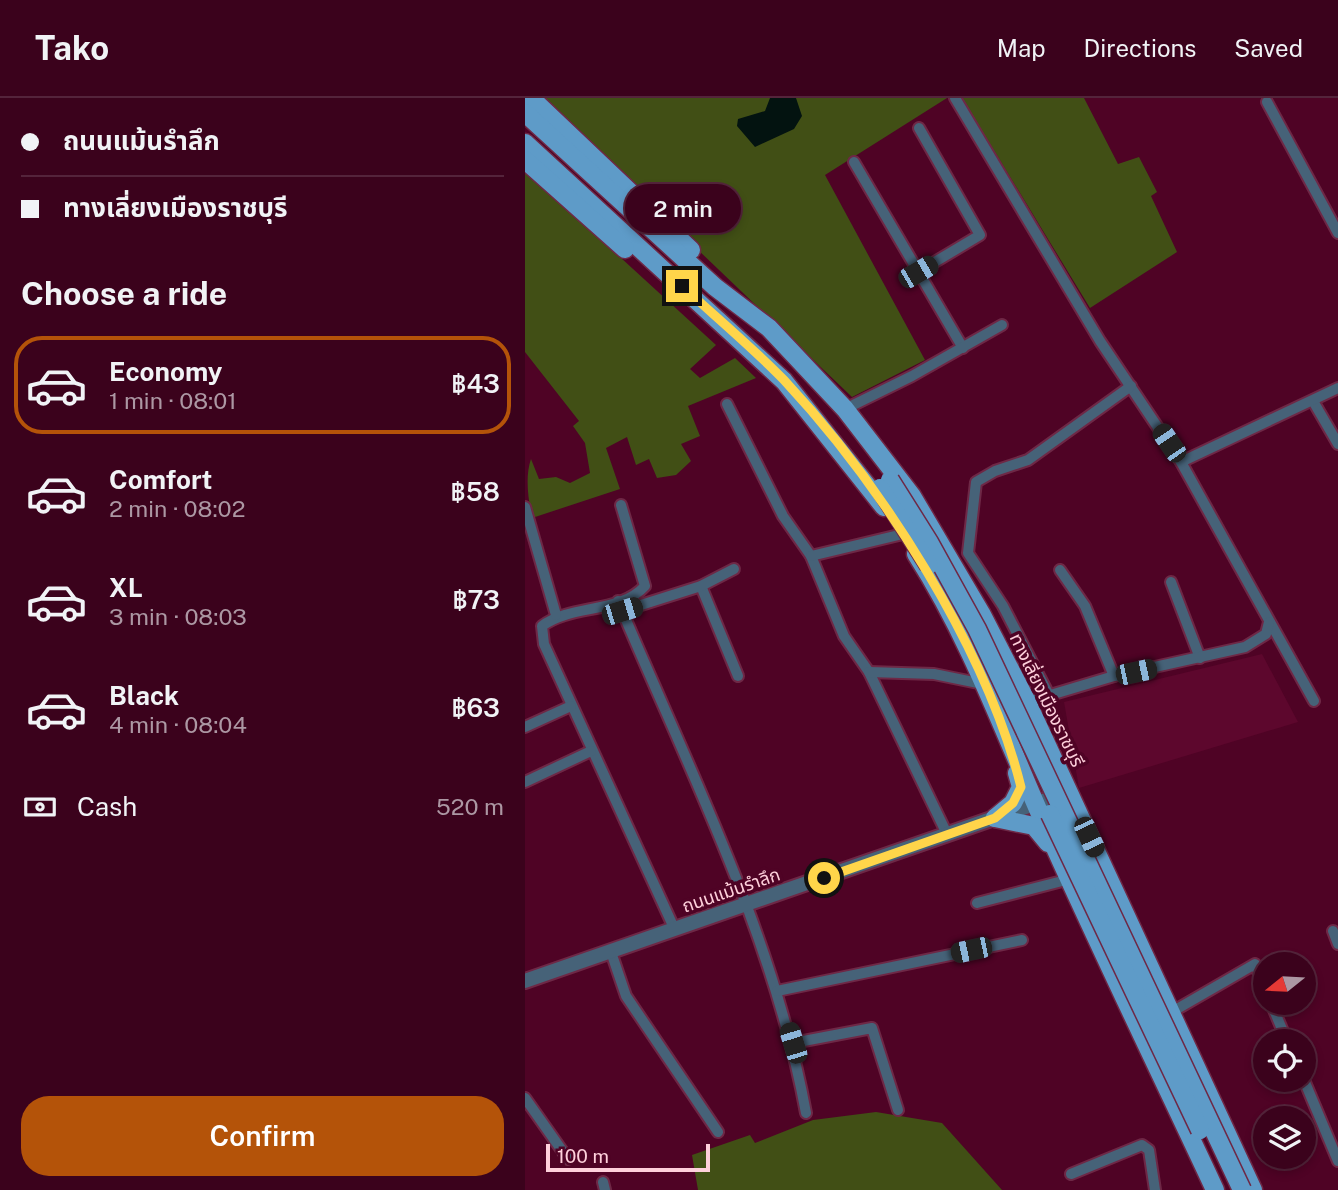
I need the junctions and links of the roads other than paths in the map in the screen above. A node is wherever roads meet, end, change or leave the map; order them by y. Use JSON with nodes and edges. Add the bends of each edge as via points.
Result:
{"nodes":[{"id":1,"x":531,"y":98,"type":"edge"},
{"id":2,"x":955,"y":98,"type":"edge"},
{"id":3,"x":1267,"y":102,"type":"dead end"},
{"id":4,"x":525,"y":113,"type":"edge"},
{"id":5,"x":919,"y":128,"type":"dead end"},
{"id":6,"x":525,"y":143,"type":"edge"},
{"id":7,"x":525,"y":160,"type":"edge"},
{"id":8,"x":854,"y":162,"type":"dead end"},
{"id":9,"x":1338,"y":233,"type":"edge"},
{"id":10,"x":918,"y":272,"type":"junction"},
{"id":11,"x":715,"y":287,"type":"junction"},
{"id":12,"x":1002,"y":325,"type":"dead end"},
{"id":13,"x":769,"y":328,"type":"junction"},
{"id":14,"x":741,"y":340,"type":"junction"},
{"id":15,"x":963,"y":348,"type":"junction"},
{"id":16,"x":784,"y":381,"type":"junction"},
{"id":17,"x":1131,"y":386,"type":"junction"},
{"id":18,"x":1338,"y":388,"type":"edge"},
{"id":19,"x":1313,"y":401,"type":"junction"},
{"id":20,"x":727,"y":404,"type":"dead end"},
{"id":21,"x":845,"y":409,"type":"junction"},
{"id":22,"x":1338,"y":443,"type":"edge"},
{"id":23,"x":1181,"y":462,"type":"junction"},
{"id":24,"x":885,"y":484,"type":"junction"},
{"id":25,"x":621,"y":505,"type":"dead end"},
{"id":26,"x":525,"y":508,"type":"edge"},
{"id":27,"x":903,"y":534,"type":"junction"},
{"id":28,"x":811,"y":556,"type":"junction"},
{"id":29,"x":734,"y":569,"type":"dead end"},
{"id":30,"x":1060,"y":570,"type":"dead end"},
{"id":31,"x":1171,"y":582,"type":"dead end"},
{"id":32,"x":701,"y":586,"type":"junction"},
{"id":33,"x":620,"y":606,"type":"junction"},
{"id":34,"x":557,"y":615,"type":"junction"},
{"id":35,"x":1269,"y":622,"type":"junction"},
{"id":36,"x":1200,"y":658,"type":"junction"},
{"id":37,"x":869,"y":672,"type":"junction"},
{"id":38,"x":738,"y":676,"type":"dead end"},
{"id":39,"x":1114,"y":676,"type":"junction"},
{"id":40,"x":983,"y":684,"type":"junction"},
{"id":41,"x":1049,"y":695,"type":"junction"},
{"id":42,"x":1314,"y":701,"type":"dead end"},
{"id":43,"x":1027,"y":702,"type":"junction"},
{"id":44,"x":571,"y":706,"type":"junction"},
{"id":45,"x":525,"y":727,"type":"edge"},
{"id":46,"x":1011,"y":747,"type":"junction"},
{"id":47,"x":591,"y":751,"type":"junction"},
{"id":48,"x":525,"y":782,"type":"edge"},
{"id":49,"x":1068,"y":792,"type":"junction"},
{"id":50,"x":1035,"y":804,"type":"junction"},
{"id":51,"x":995,"y":818,"type":"junction"},
{"id":52,"x":947,"y":834,"type":"junction"},
{"id":53,"x":1057,"y":854,"type":"junction"},
{"id":54,"x":1070,"y":878,"type":"junction"},
{"id":55,"x":977,"y":904,"type":"dead end"},
{"id":56,"x":746,"y":905,"type":"junction"},
{"id":57,"x":675,"y":930,"type":"junction"},
{"id":58,"x":1333,"y":932,"type":"dead end"},
{"id":59,"x":1022,"y":940,"type":"dead end"},
{"id":60,"x":1338,"y":944,"type":"edge"},
{"id":61,"x":611,"y":952,"type":"junction"},
{"id":62,"x":1253,"y":965,"type":"edge"},
{"id":63,"x":525,"y":981,"type":"edge"},
{"id":64,"x":777,"y":991,"type":"junction"},
{"id":65,"x":1170,"y":1013,"type":"junction"},
{"id":66,"x":793,"y":1043,"type":"junction"},
{"id":67,"x":1309,"y":1092,"type":"edge"},
{"id":68,"x":525,"y":1098,"type":"edge"},
{"id":69,"x":898,"y":1110,"type":"dead end"},
{"id":70,"x":806,"y":1113,"type":"dead end"},
{"id":71,"x":718,"y":1132,"type":"dead end"},
{"id":72,"x":568,"y":1159,"type":"dead end"},
{"id":73,"x":1338,"y":1161,"type":"edge"},
{"id":74,"x":1071,"y":1174,"type":"dead end"},
{"id":75,"x":1155,"y":1190,"type":"edge"},
{"id":76,"x":1215,"y":1190,"type":"edge"},
{"id":77,"x":1229,"y":1190,"type":"edge"},
{"id":78,"x":1242,"y":1190,"type":"edge"},
{"id":79,"x":1253,"y":1190,"type":"edge"}],
"edges":[{"from":1,"to":13,"type":"main road"},
{"from":2,"to":17,"type":"street"},
{"from":3,"to":9,"type":"street"},
{"from":4,"to":11,"type":"main road","name":"ทางเลี่ยงเมืองราชบุรี"},
{"from":5,"to":10,"type":"street","via":[[980,234]]},
{"from":6,"to":14,"type":"main road","name":"ทางเลี่ยงเมืองราชบุรี"},
{"from":7,"to":14,"type":"main road","via":[[597,226]]},
{"from":8,"to":10,"type":"street"},
{"from":10,"to":15,"type":"street"},
{"from":11,"to":13,"type":"main road","name":"ทางเลี่ยงเมืองราชบุรี"},
{"from":11,"to":24,"type":"main road","name":"ทางเลี่ยงเมืองราชบุรี","via":[[824,399]]},
{"from":12,"to":15,"type":"street"},
{"from":13,"to":21,"type":"main road","name":"ทางเลี่ยงเมืองราชบุรี"},
{"from":14,"to":16,"type":"main road","name":"ทางเลี่ยงเมืองราชบุรี"},
{"from":15,"to":21,"type":"street"},
{"from":16,"to":24,"type":"main road","name":"ทางเลี่ยงเมืองราชบุรี"},
{"from":16,"to":27,"type":"main road","name":"ทางเลี่ยงเมืองราชบุรี"},
{"from":17,"to":23,"type":"street"},
{"from":17,"to":41,"type":"street","via":[[1028,460],[977,482],[968,553],[1003,606]]},
{"from":18,"to":19,"type":"street"},
{"from":19,"to":22,"type":"street"},
{"from":19,"to":23,"type":"street"},
{"from":20,"to":28,"type":"street","via":[[783,516]]},
{"from":21,"to":43,"type":"main road","name":"ทางเลี่ยงเมืองราชบุรี","via":[[890,464],[937,534]]},
{"from":23,"to":35,"type":"street"},
{"from":24,"to":77,"type":"main road","name":"ทางเลี่ยงเมืองราชบุรี","bridge":true,"via":[[967,635]]},
{"from":24,"to":78,"type":"main road","name":"ทางเลี่ยงเมืองราชบุรี","bridge":true,"via":[[935,551],[977,629]]},
{"from":25,"to":33,"type":"street","via":[[645,586]]},
{"from":26,"to":34,"type":"street"},
{"from":27,"to":28,"type":"street"},
{"from":27,"to":40,"type":"main road","name":"ทางเลี่ยงเมืองราชบุรี","via":[[952,617]]},
{"from":28,"to":37,"type":"street","via":[[844,636]]},
{"from":29,"to":32,"type":"street"},
{"from":30,"to":39,"type":"street","via":[[1085,606]]},
{"from":31,"to":36,"type":"street"},
{"from":32,"to":33,"type":"street"},
{"from":32,"to":38,"type":"street"},
{"from":33,"to":34,"type":"street"},
{"from":33,"to":56,"type":"street"},
{"from":34,"to":44,"type":"street","via":[[542,626],[544,644]]},
{"from":35,"to":36,"type":"street","via":[[1258,642]]},
{"from":35,"to":42,"type":"street"},
{"from":36,"to":39,"type":"street"},
{"from":37,"to":40,"type":"street","via":[[934,674]]},
{"from":37,"to":52,"type":"street"},
{"from":39,"to":41,"type":"street"},
{"from":40,"to":46,"type":"main road","name":"ทางเลี่ยงเมืองราชบุรี"},
{"from":41,"to":43,"type":"street"},
{"from":43,"to":49,"type":"main road","name":"ทางเลี่ยงเมืองราชบุรี"},
{"from":44,"to":45,"type":"street"},
{"from":44,"to":47,"type":"street"},
{"from":46,"to":50,"type":"main road","name":"ทางเลี่ยงเมืองราชบุรี"},
{"from":46,"to":51,"type":"main road","via":[[1021,787],[1013,803]]},
{"from":47,"to":48,"type":"street"},
{"from":47,"to":57,"type":"street"},
{"from":49,"to":50,"type":"street","name":"ถนนแม้นรำลึก"},
{"from":49,"to":65,"type":"main road","name":"ทางเลี่ยงเมืองราชบุรี"},
{"from":50,"to":51,"type":"street","name":"ถนนแม้นรำลึก"},
{"from":50,"to":53,"type":"main road","name":"ทางเลี่ยงเมืองราชบุรี"},
{"from":51,"to":52,"type":"street","name":"ถนนแม้นรำลึก"},
{"from":51,"to":53,"type":"main road","via":[[1034,826]]},
{"from":52,"to":56,"type":"street","name":"ถนนแม้นรำลึก"},
{"from":53,"to":54,"type":"main road","name":"ทางเลี่ยงเมืองราชบุรี"},
{"from":54,"to":55,"type":"street"},
{"from":54,"to":76,"type":"main road","name":"ทางเลี่ยงเมืองราชบุรี"},
{"from":56,"to":57,"type":"street","name":"ถนนแม้นรำลึก"},
{"from":56,"to":64,"type":"street"},
{"from":57,"to":61,"type":"street","name":"ถนนแม้นรำลึก"},
{"from":58,"to":60,"type":"street"},
{"from":59,"to":64,"type":"street"},
{"from":61,"to":63,"type":"street","name":"ถนนแม้นรำลึก"},
{"from":61,"to":71,"type":"street","via":[[625,996]]},
{"from":62,"to":65,"type":"street"},
{"from":64,"to":66,"type":"street"},
{"from":65,"to":79,"type":"main road","name":"ทางเลี่ยงเมืองราชบุรี"},
{"from":66,"to":69,"type":"street","via":[[872,1028]]},
{"from":66,"to":70,"type":"street"},
{"from":67,"to":73,"type":"street"},
{"from":68,"to":72,"type":"street"},
{"from":74,"to":75,"type":"street","via":[[1142,1145],[1149,1150]]}]}
